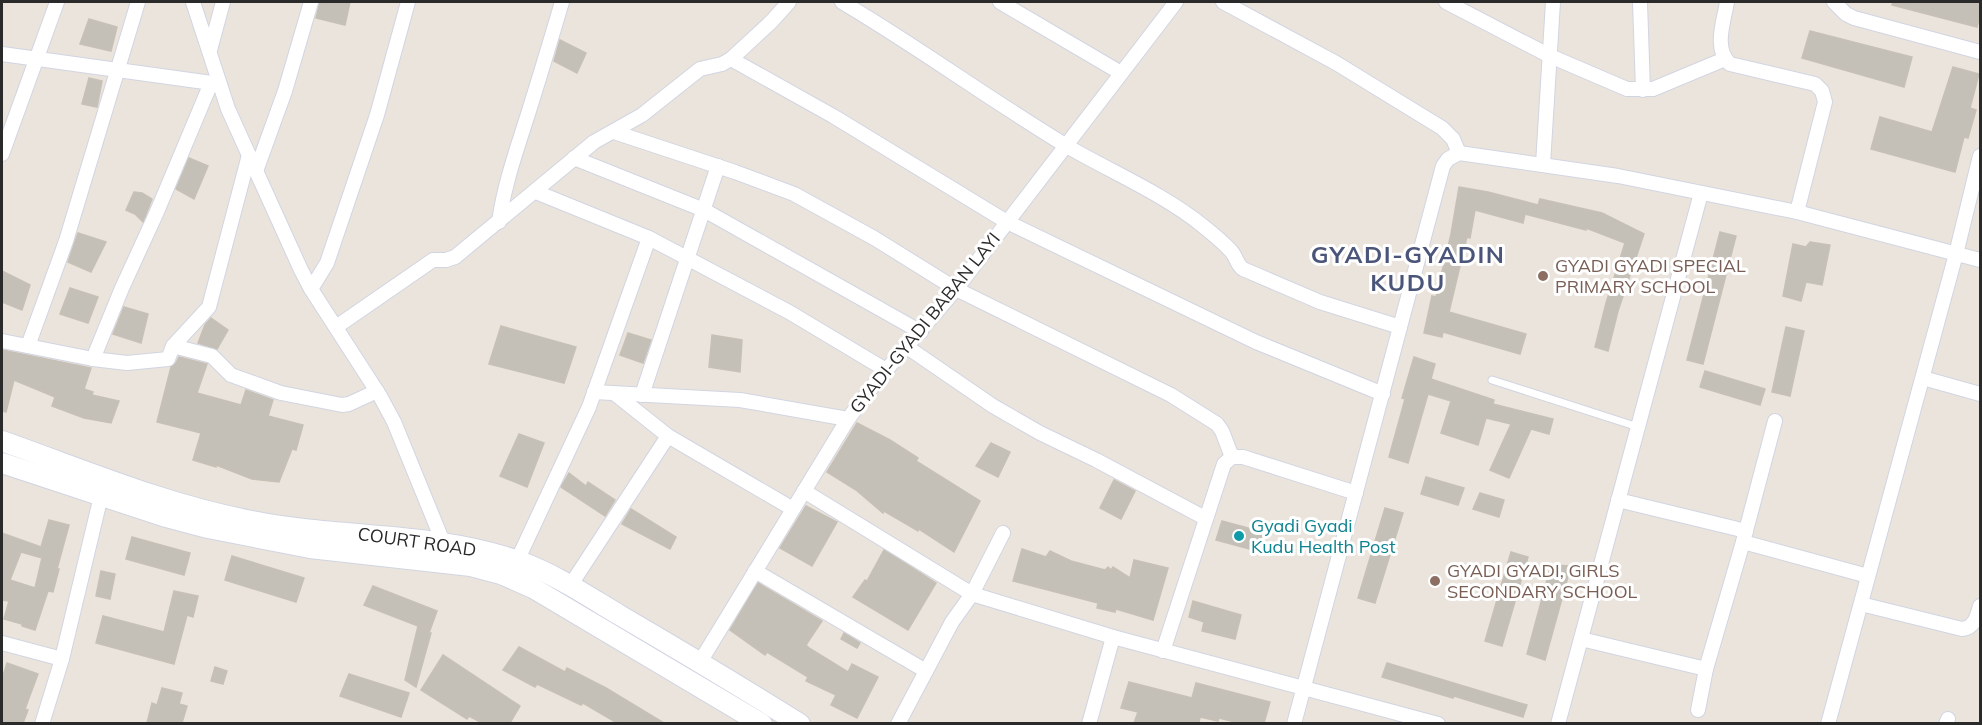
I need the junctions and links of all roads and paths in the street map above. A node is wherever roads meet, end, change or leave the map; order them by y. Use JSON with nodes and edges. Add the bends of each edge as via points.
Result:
{"nodes":[{"id":1,"x":57,"y":2,"type":"edge"},
{"id":2,"x":138,"y":2,"type":"edge"},
{"id":3,"x":193,"y":2,"type":"edge"},
{"id":4,"x":223,"y":2,"type":"edge"},
{"id":5,"x":311,"y":2,"type":"edge"},
{"id":6,"x":408,"y":2,"type":"edge"},
{"id":7,"x":562,"y":2,"type":"edge"},
{"id":8,"x":789,"y":2,"type":"edge"},
{"id":9,"x":842,"y":2,"type":"edge"},
{"id":10,"x":1000,"y":2,"type":"edge"},
{"id":11,"x":1176,"y":2,"type":"edge"},
{"id":12,"x":1223,"y":2,"type":"edge"},
{"id":13,"x":1446,"y":2,"type":"edge"},
{"id":14,"x":1553,"y":2,"type":"edge"},
{"id":15,"x":1640,"y":2,"type":"edge"},
{"id":16,"x":1727,"y":2,"type":"edge"},
{"id":17,"x":1834,"y":2,"type":"edge"},
{"id":18,"x":210,"y":50,"type":"junction"},
{"id":19,"x":1980,"y":52,"type":"edge"},
{"id":20,"x":2,"y":54,"type":"edge"},
{"id":21,"x":1550,"y":56,"type":"junction"},
{"id":22,"x":36,"y":59,"type":"junction"},
{"id":23,"x":731,"y":59,"type":"junction"},
{"id":24,"x":1725,"y":59,"type":"junction"},
{"id":25,"x":117,"y":71,"type":"junction"},
{"id":26,"x":1121,"y":73,"type":"junction"},
{"id":27,"x":215,"y":83,"type":"junction"},
{"id":28,"x":1642,"y":90,"type":"junction"},
{"id":29,"x":614,"y":132,"type":"junction"},
{"id":30,"x":1065,"y":145,"type":"junction"},
{"id":31,"x":1458,"y":153,"type":"junction"},
{"id":32,"x":2,"y":154,"type":"edge"},
{"id":33,"x":249,"y":155,"type":"junction"},
{"id":34,"x":1980,"y":156,"type":"edge"},
{"id":35,"x":574,"y":158,"type":"junction"},
{"id":36,"x":1543,"y":164,"type":"junction"},
{"id":37,"x":718,"y":166,"type":"junction"},
{"id":38,"x":256,"y":171,"type":"junction"},
{"id":39,"x":536,"y":192,"type":"junction"},
{"id":40,"x":1701,"y":193,"type":"junction"},
{"id":41,"x":704,"y":210,"type":"junction"},
{"id":42,"x":1797,"y":212,"type":"junction"},
{"id":43,"x":499,"y":222,"type":"junction"},
{"id":44,"x":1006,"y":222,"type":"junction"},
{"id":45,"x":650,"y":238,"type":"junction"},
{"id":46,"x":1956,"y":254,"type":"junction"},
{"id":47,"x":687,"y":257,"type":"junction"},
{"id":48,"x":1980,"y":260,"type":"edge"},
{"id":49,"x":311,"y":289,"type":"junction"},
{"id":50,"x":956,"y":289,"type":"junction"},
{"id":51,"x":336,"y":327,"type":"junction"},
{"id":52,"x":1400,"y":327,"type":"junction"},
{"id":53,"x":921,"y":332,"type":"junction"},
{"id":54,"x":2,"y":340,"type":"edge"},
{"id":55,"x":28,"y":346,"type":"junction"},
{"id":56,"x":173,"y":346,"type":"junction"},
{"id":57,"x":907,"y":347,"type":"junction"},
{"id":58,"x":93,"y":359,"type":"junction"},
{"id":59,"x":886,"y":370,"type":"junction"},
{"id":60,"x":1923,"y":378,"type":"junction"},
{"id":61,"x":1492,"y":380,"type":"dead end"},
{"id":62,"x":377,"y":391,"type":"junction"},
{"id":63,"x":594,"y":392,"type":"junction"},
{"id":64,"x":614,"y":393,"type":"junction"},
{"id":65,"x":1383,"y":394,"type":"junction"},
{"id":66,"x":1980,"y":394,"type":"edge"},
{"id":67,"x":642,"y":395,"type":"junction"},
{"id":68,"x":848,"y":419,"type":"junction"},
{"id":69,"x":1775,"y":420,"type":"dead end"},
{"id":70,"x":1638,"y":427,"type":"junction"},
{"id":71,"x":668,"y":436,"type":"junction"},
{"id":72,"x":2,"y":441,"type":"edge"},
{"id":73,"x":1233,"y":457,"type":"junction"},
{"id":74,"x":2,"y":464,"type":"edge"},
{"id":75,"x":804,"y":491,"type":"junction"},
{"id":76,"x":1356,"y":494,"type":"junction"},
{"id":77,"x":101,"y":496,"type":"junction"},
{"id":78,"x":1618,"y":500,"type":"junction"},
{"id":79,"x":793,"y":509,"type":"junction"},
{"id":80,"x":1205,"y":518,"type":"junction"},
{"id":81,"x":1003,"y":533,"type":"dead end"},
{"id":82,"x":1745,"y":537,"type":"junction"},
{"id":83,"x":443,"y":542,"type":"junction"},
{"id":84,"x":517,"y":561,"type":"junction"},
{"id":85,"x":755,"y":571,"type":"junction"},
{"id":86,"x":1868,"y":576,"type":"junction"},
{"id":87,"x":570,"y":586,"type":"junction"},
{"id":88,"x":972,"y":594,"type":"junction"},
{"id":89,"x":1861,"y":604,"type":"junction"},
{"id":90,"x":1980,"y":606,"type":"edge"},
{"id":91,"x":1113,"y":637,"type":"junction"},
{"id":92,"x":1581,"y":639,"type":"junction"},
{"id":93,"x":2,"y":644,"type":"edge"},
{"id":94,"x":1163,"y":651,"type":"junction"},
{"id":95,"x":62,"y":659,"type":"junction"},
{"id":96,"x":700,"y":662,"type":"junction"},
{"id":97,"x":1706,"y":669,"type":"junction"},
{"id":98,"x":926,"y":671,"type":"junction"},
{"id":99,"x":1304,"y":688,"type":"junction"},
{"id":100,"x":1698,"y":710,"type":"dead end"},
{"id":101,"x":42,"y":723,"type":"edge"},
{"id":102,"x":762,"y":723,"type":"edge"},
{"id":103,"x":800,"y":723,"type":"edge"},
{"id":104,"x":898,"y":723,"type":"edge"},
{"id":105,"x":1089,"y":723,"type":"edge"},
{"id":106,"x":1294,"y":723,"type":"edge"},
{"id":107,"x":1438,"y":723,"type":"edge"},
{"id":108,"x":1558,"y":723,"type":"edge"},
{"id":109,"x":1828,"y":723,"type":"edge"}],
"edges":[{"from":1,"to":22,"type":"street"},
{"from":2,"to":25,"type":"street"},
{"from":3,"to":18,"type":"street"},
{"from":4,"to":18,"type":"street"},
{"from":5,"to":38,"type":"street"},
{"from":6,"to":49,"type":"street","via":[[377,115],[327,263]]},
{"from":7,"to":43,"type":"street","via":[[507,180]]},
{"from":8,"to":23,"type":"street"},
{"from":9,"to":30,"type":"street"},
{"from":10,"to":26,"type":"street"},
{"from":11,"to":26,"type":"street","name":"GYADI-GYADI BABAN LAYI"},
{"from":12,"to":31,"type":"street","via":[[1336,63],[1442,128]]},
{"from":13,"to":21,"type":"street"},
{"from":14,"to":21,"type":"street"},
{"from":15,"to":28,"type":"street"},
{"from":16,"to":24,"type":"street","via":[[1721,38]]},
{"from":17,"to":19,"type":"street","via":[[1854,18]]},
{"from":18,"to":27,"type":"street"},
{"from":20,"to":22,"type":"street"},
{"from":21,"to":28,"type":"street","via":[[1621,88]]},
{"from":21,"to":36,"type":"street"},
{"from":22,"to":25,"type":"street"},
{"from":22,"to":32,"type":"street"},
{"from":23,"to":29,"type":"street","via":[[700,69]]},
{"from":23,"to":44,"type":"street"},
{"from":24,"to":28,"type":"street"},
{"from":24,"to":42,"type":"street","via":[[1730,64],[1815,84],[1822,91],[1824,102]]},
{"from":25,"to":27,"type":"street"},
{"from":25,"to":55,"type":"street","via":[[66,241]]},
{"from":26,"to":30,"type":"street","name":"GYADI-GYADI BABAN LAYI"},
{"from":27,"to":33,"type":"street"},
{"from":27,"to":58,"type":"street"},
{"from":29,"to":35,"type":"street"},
{"from":29,"to":37,"type":"street"},
{"from":30,"to":44,"type":"street","name":"GYADI-GYADI BABAN LAYI"},
{"from":30,"to":52,"type":"street","via":[[1202,225],[1230,249],[1243,269],[1320,302]]},
{"from":31,"to":36,"type":"street"},
{"from":31,"to":52,"type":"street","via":[[1443,166]]},
{"from":33,"to":38,"type":"street"},
{"from":33,"to":56,"type":"street","via":[[209,307]]},
{"from":34,"to":46,"type":"street"},
{"from":35,"to":39,"type":"street"},
{"from":35,"to":41,"type":"street"},
{"from":36,"to":40,"type":"street"},
{"from":37,"to":41,"type":"street"},
{"from":37,"to":50,"type":"street","via":[[794,194]]},
{"from":38,"to":49,"type":"street"},
{"from":39,"to":43,"type":"street"},
{"from":39,"to":45,"type":"street"},
{"from":40,"to":42,"type":"street"},
{"from":40,"to":70,"type":"street"},
{"from":41,"to":47,"type":"street"},
{"from":41,"to":53,"type":"street"},
{"from":42,"to":46,"type":"street"},
{"from":43,"to":51,"type":"street","via":[[455,257],[433,260]]},
{"from":44,"to":50,"type":"street","name":"GYADI-GYADI BABAN LAYI"},
{"from":44,"to":65,"type":"street","via":[[1256,342]]},
{"from":45,"to":47,"type":"street"},
{"from":45,"to":63,"type":"street"},
{"from":46,"to":48,"type":"street"},
{"from":46,"to":60,"type":"street"},
{"from":47,"to":59,"type":"street"},
{"from":47,"to":67,"type":"street"},
{"from":49,"to":51,"type":"street"},
{"from":50,"to":53,"type":"street","name":"GYADI-GYADI BABAN LAYI"},
{"from":50,"to":73,"type":"street","via":[[1171,394],[1217,424]]},
{"from":51,"to":62,"type":"street"},
{"from":52,"to":65,"type":"street"},
{"from":53,"to":57,"type":"street","name":"GYADI-GYADI BABAN LAYI"},
{"from":54,"to":55,"type":"street"},
{"from":55,"to":58,"type":"street"},
{"from":56,"to":58,"type":"street","via":[[168,359],[127,363]]},
{"from":56,"to":62,"type":"street","via":[[212,356],[231,375],[281,393],[346,405]]},
{"from":57,"to":59,"type":"street","name":"GYADI-GYADI BABAN LAYI"},
{"from":57,"to":80,"type":"street","via":[[1040,433]]},
{"from":59,"to":68,"type":"street","name":"GYADI-GYADI BABAN LAYI"},
{"from":60,"to":66,"type":"street"},
{"from":60,"to":86,"type":"street"},
{"from":61,"to":70,"type":"lane"},
{"from":62,"to":83,"type":"street","via":[[394,422]]},
{"from":63,"to":64,"type":"street"},
{"from":63,"to":84,"type":"street"},
{"from":64,"to":67,"type":"street"},
{"from":64,"to":71,"type":"street"},
{"from":65,"to":76,"type":"street"},
{"from":67,"to":68,"type":"street","via":[[740,400]]},
{"from":68,"to":75,"type":"street","name":"GYADI-GYADI BABAN LAYI"},
{"from":69,"to":82,"type":"street"},
{"from":70,"to":78,"type":"street"},
{"from":71,"to":79,"type":"street"},
{"from":71,"to":87,"type":"street"},
{"from":72,"to":83,"type":"main road","name":"COURT ROAD","via":[[162,498],[253,521]]},
{"from":73,"to":76,"type":"street"},
{"from":73,"to":80,"type":"street","via":[[1220,471]]},
{"from":74,"to":77,"type":"main road","name":"COURT ROAD"},
{"from":75,"to":79,"type":"street","name":"GYADI-GYADI BABAN LAYI"},
{"from":75,"to":88,"type":"street"},
{"from":76,"to":99,"type":"street"},
{"from":77,"to":95,"type":"street"},
{"from":77,"to":102,"type":"main road","name":"COURT ROAD","via":[[208,528],[310,548],[438,561],[501,574],[533,588]]},
{"from":78,"to":82,"type":"street"},
{"from":78,"to":92,"type":"street"},
{"from":79,"to":85,"type":"street","name":"GYADI-GYADI BABAN LAYI"},
{"from":80,"to":94,"type":"street"},
{"from":81,"to":88,"type":"street"},
{"from":82,"to":86,"type":"street"},
{"from":82,"to":97,"type":"street"},
{"from":83,"to":84,"type":"main road","name":"COURT ROAD"},
{"from":84,"to":87,"type":"main road","name":"COURT ROAD"},
{"from":85,"to":96,"type":"street","name":"GYADI-GYADI BABAN LAYI"},
{"from":85,"to":98,"type":"street"},
{"from":86,"to":89,"type":"street"},
{"from":87,"to":96,"type":"main road","name":"COURT ROAD"},
{"from":88,"to":91,"type":"street"},
{"from":88,"to":98,"type":"street","via":[[952,621]]},
{"from":89,"to":90,"type":"street","via":[[1962,630],[1972,626]]},
{"from":89,"to":109,"type":"street"},
{"from":91,"to":94,"type":"street"},
{"from":91,"to":105,"type":"street"},
{"from":92,"to":97,"type":"street"},
{"from":92,"to":108,"type":"street"},
{"from":93,"to":95,"type":"street"},
{"from":94,"to":99,"type":"street"},
{"from":95,"to":101,"type":"street"},
{"from":96,"to":103,"type":"main road","name":"COURT ROAD"},
{"from":97,"to":100,"type":"street"},
{"from":98,"to":104,"type":"street"},
{"from":99,"to":106,"type":"street"},
{"from":99,"to":107,"type":"street"}]}
